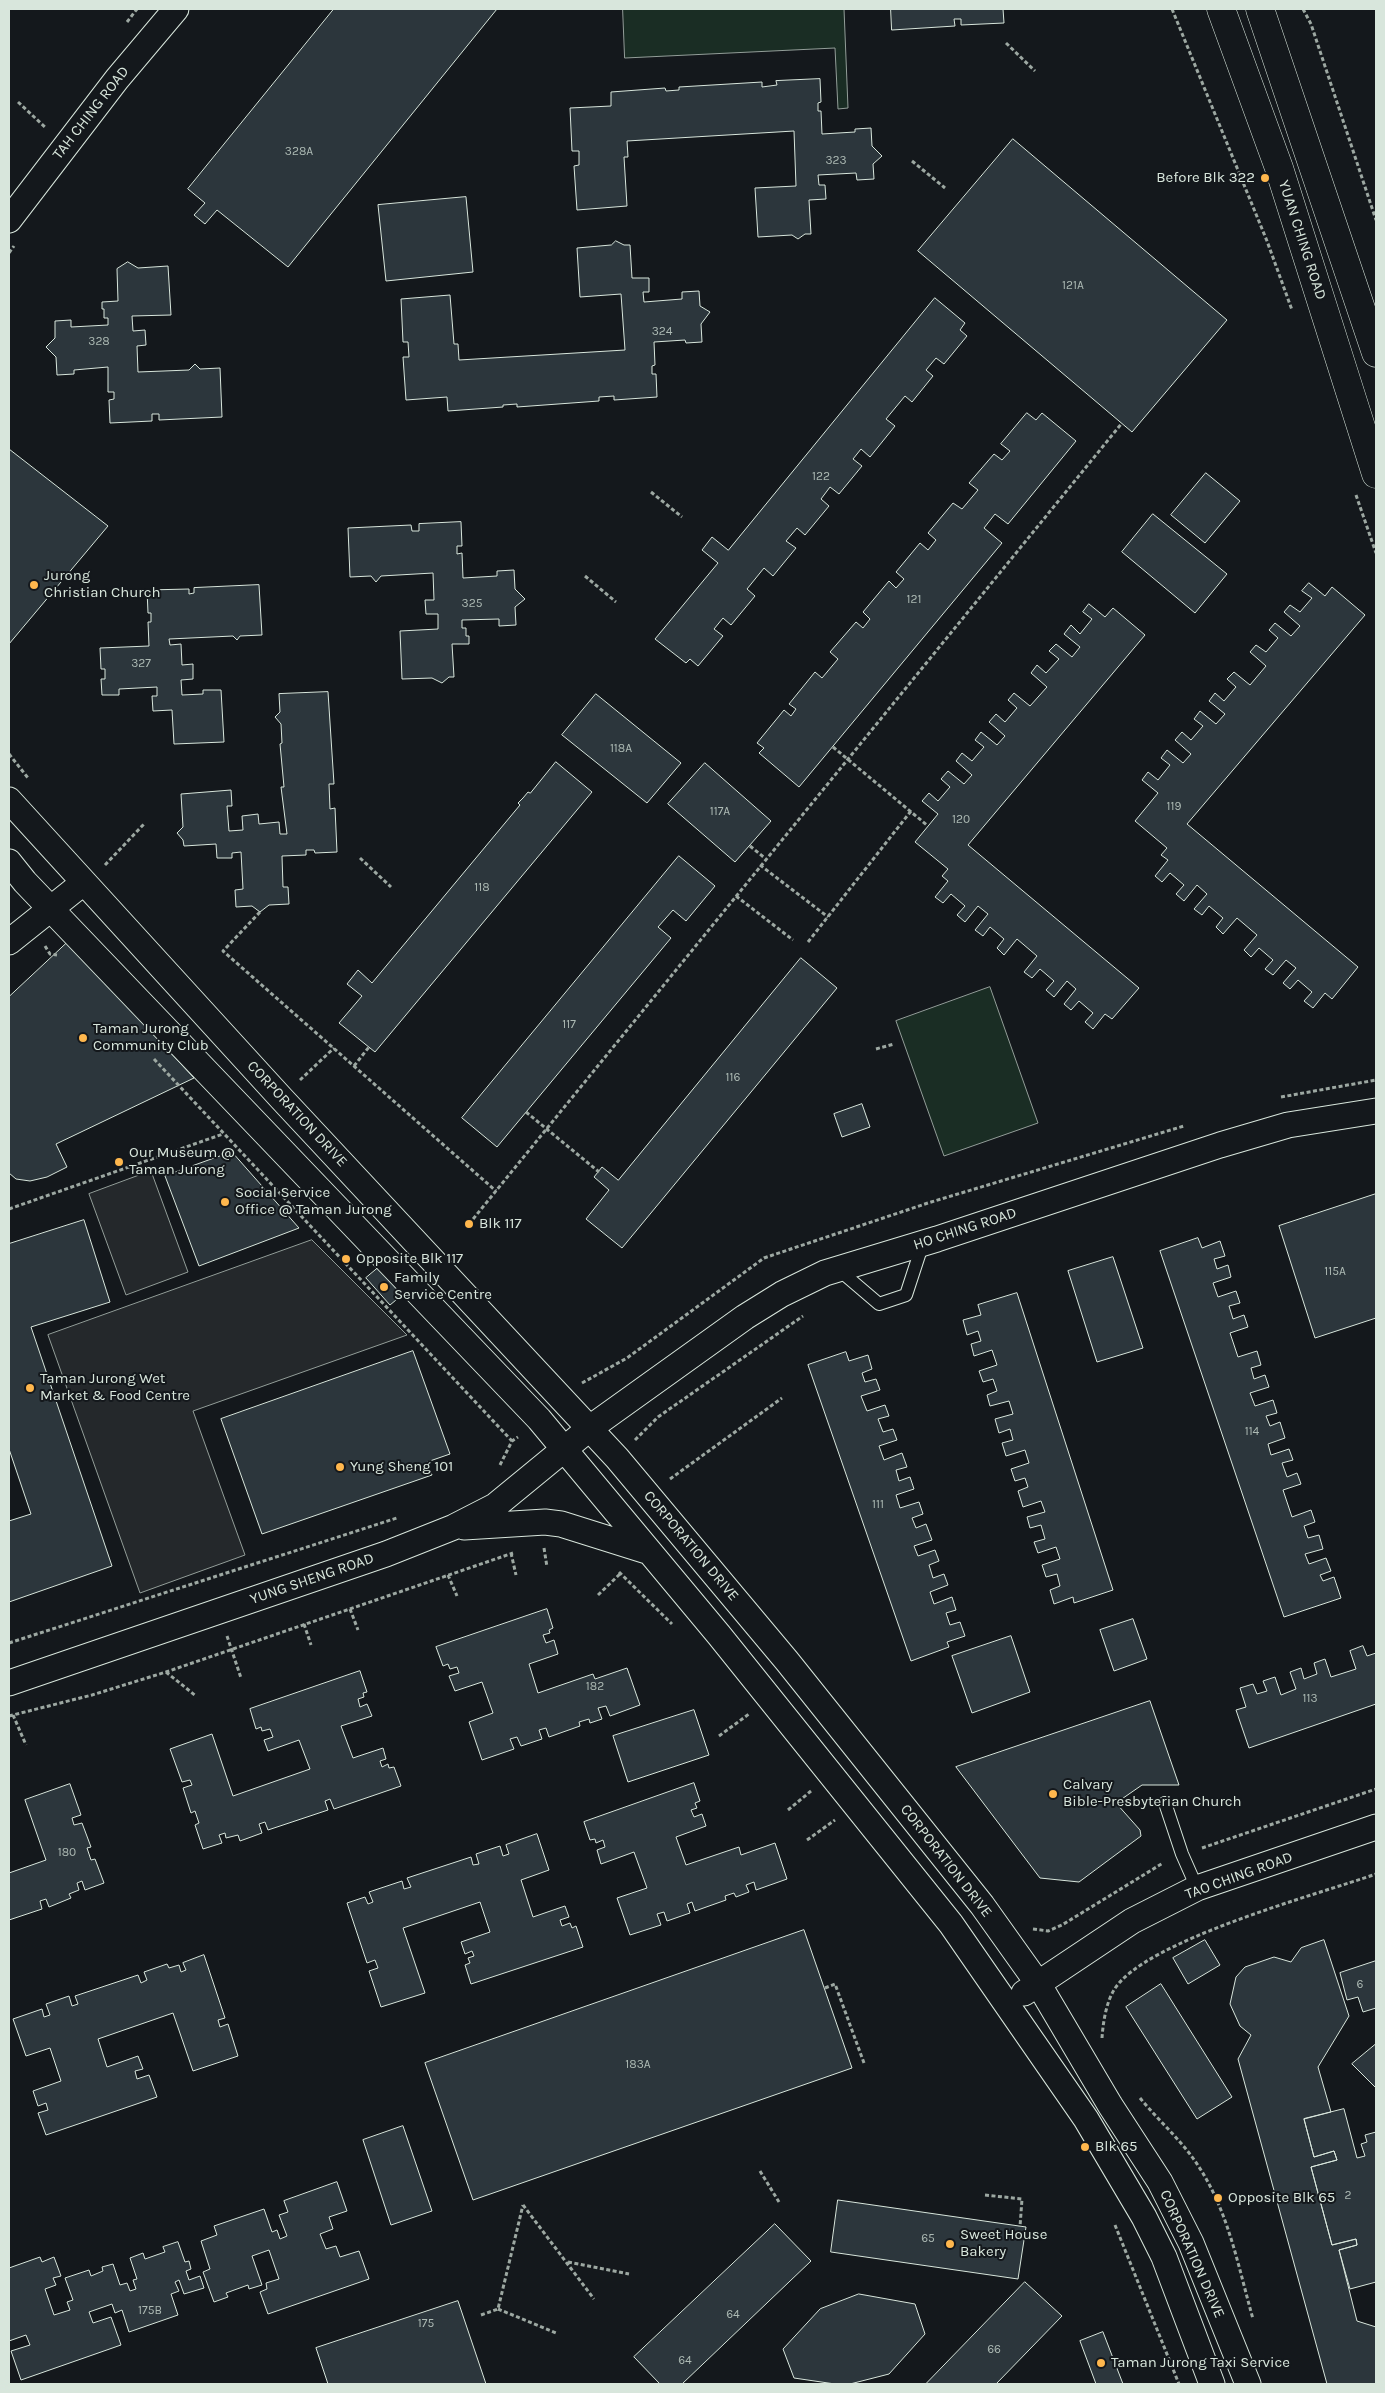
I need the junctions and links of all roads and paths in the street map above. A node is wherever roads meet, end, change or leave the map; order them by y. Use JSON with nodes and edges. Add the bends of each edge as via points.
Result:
{"nodes":[{"id":1,"x":156,"y":9,"type":"edge"},
{"id":2,"x":176,"y":9,"type":"edge"},
{"id":3,"x":1172,"y":9,"type":"edge"},
{"id":4,"x":1221,"y":9,"type":"edge"},
{"id":5,"x":1260,"y":9,"type":"edge"},
{"id":6,"x":1303,"y":9,"type":"edge"},
{"id":7,"x":1006,"y":43,"type":"dead end"},
{"id":8,"x":1035,"y":71,"type":"dead end"},
{"id":9,"x":18,"y":102,"type":"dead end"},
{"id":10,"x":47,"y":129,"type":"dead end"},
{"id":11,"x":912,"y":161,"type":"dead end"},
{"id":12,"x":945,"y":188,"type":"dead end"},
{"id":13,"x":9,"y":194,"type":"edge"},
{"id":14,"x":9,"y":220,"type":"edge"},
{"id":15,"x":1376,"y":220,"type":"edge"},
{"id":16,"x":1293,"y":313,"type":"dead end"},
{"id":17,"x":1376,"y":353,"type":"edge"},
{"id":18,"x":1122,"y":423,"type":"dead end"},
{"id":19,"x":1376,"y":474,"type":"edge"},
{"id":20,"x":1355,"y":491,"type":"dead end"},
{"id":21,"x":651,"y":492,"type":"dead end"},
{"id":22,"x":682,"y":517,"type":"dead end"},
{"id":23,"x":1376,"y":554,"type":"edge"},
{"id":24,"x":585,"y":576,"type":"dead end"},
{"id":25,"x":616,"y":602,"type":"dead end"},
{"id":26,"x":833,"y":747,"type":"dead end"},
{"id":27,"x":847,"y":759,"type":"junction"},
{"id":28,"x":9,"y":800,"type":"edge"},
{"id":29,"x":911,"y":812,"type":"junction"},
{"id":30,"x":144,"y":824,"type":"dead end"},
{"id":31,"x":928,"y":826,"type":"dead end"},
{"id":32,"x":750,"y":846,"type":"dead end"},
{"id":33,"x":360,"y":858,"type":"dead end"},
{"id":34,"x":766,"y":859,"type":"junction"},
{"id":35,"x":9,"y":862,"type":"edge"},
{"id":36,"x":760,"y":865,"type":"junction"},
{"id":37,"x":92,"y":877,"type":"junction"},
{"id":38,"x":391,"y":887,"type":"dead end"},
{"id":39,"x":736,"y":896,"type":"junction"},
{"id":40,"x":51,"y":909,"type":"junction"},
{"id":41,"x":260,"y":912,"type":"dead end"},
{"id":42,"x":828,"y":918,"type":"junction"},
{"id":43,"x":793,"y":940,"type":"dead end"},
{"id":44,"x":9,"y":942,"type":"edge"},
{"id":45,"x":808,"y":942,"type":"dead end"},
{"id":46,"x":50,"y":954,"type":"dead end"},
{"id":47,"x":62,"y":956,"type":"dead end"},
{"id":48,"x":894,"y":1044,"type":"dead end"},
{"id":49,"x":369,"y":1047,"type":"dead end"},
{"id":50,"x":334,"y":1048,"type":"junction"},
{"id":51,"x":876,"y":1050,"type":"dead end"},
{"id":52,"x":152,"y":1056,"type":"dead end"},
{"id":53,"x":354,"y":1066,"type":"junction"},
{"id":54,"x":281,"y":1098,"type":"junction"},
{"id":55,"x":1376,"y":1111,"type":"edge"},
{"id":56,"x":526,"y":1112,"type":"dead end"},
{"id":57,"x":546,"y":1129,"type":"junction"},
{"id":58,"x":223,"y":1134,"type":"junction"},
{"id":59,"x":599,"y":1172,"type":"dead end"},
{"id":60,"x":496,"y":1191,"type":"junction"},
{"id":61,"x":9,"y":1209,"type":"edge"},
{"id":62,"x":469,"y":1224,"type":"dead end"},
{"id":63,"x":923,"y":1243,"type":"junction"},
{"id":64,"x":838,"y":1269,"type":"junction"},
{"id":65,"x":810,"y":1311,"type":"dead end"},
{"id":66,"x":782,"y":1398,"type":"dead end"},
{"id":67,"x":590,"y":1428,"type":"junction"},
{"id":68,"x":631,"y":1444,"type":"dead end"},
{"id":69,"x":564,"y":1449,"type":"junction"},
{"id":70,"x":498,"y":1468,"type":"dead end"},
{"id":71,"x":667,"y":1481,"type":"dead end"},
{"id":72,"x":407,"y":1515,"type":"dead end"},
{"id":73,"x":454,"y":1527,"type":"junction"},
{"id":74,"x":550,"y":1546,"type":"dead end"},
{"id":75,"x":544,"y":1547,"type":"junction"},
{"id":76,"x":536,"y":1549,"type":"dead end"},
{"id":77,"x":647,"y":1551,"type":"junction"},
{"id":78,"x":519,"y":1552,"type":"dead end"},
{"id":79,"x":511,"y":1553,"type":"junction"},
{"id":80,"x":547,"y":1567,"type":"dead end"},
{"id":81,"x":614,"y":1569,"type":"dead end"},
{"id":82,"x":621,"y":1573,"type":"junction"},
{"id":83,"x":448,"y":1575,"type":"junction"},
{"id":84,"x":516,"y":1575,"type":"dead end"},
{"id":85,"x":598,"y":1595,"type":"dead end"},
{"id":86,"x":457,"y":1596,"type":"dead end"},
{"id":87,"x":350,"y":1609,"type":"junction"},
{"id":88,"x":219,"y":1610,"type":"junction"},
{"id":89,"x":304,"y":1624,"type":"junction"},
{"id":90,"x":674,"y":1627,"type":"dead end"},
{"id":91,"x":358,"y":1630,"type":"dead end"},
{"id":92,"x":9,"y":1643,"type":"edge"},
{"id":93,"x":311,"y":1645,"type":"dead end"},
{"id":94,"x":232,"y":1648,"type":"junction"},
{"id":95,"x":166,"y":1672,"type":"junction"},
{"id":96,"x":241,"y":1678,"type":"dead end"},
{"id":97,"x":9,"y":1683,"type":"edge"},
{"id":98,"x":196,"y":1696,"type":"dead end"},
{"id":99,"x":770,"y":1698,"type":"junction"},
{"id":100,"x":11,"y":1715,"type":"edge"},
{"id":101,"x":719,"y":1736,"type":"dead end"},
{"id":102,"x":26,"y":1745,"type":"dead end"},
{"id":103,"x":816,"y":1787,"type":"dead end"},
{"id":104,"x":1376,"y":1789,"type":"edge"},
{"id":105,"x":1165,"y":1803,"type":"dead end"},
{"id":106,"x":788,"y":1810,"type":"dead end"},
{"id":107,"x":839,"y":1817,"type":"dead end"},
{"id":108,"x":1376,"y":1827,"type":"edge"},
{"id":109,"x":807,"y":1840,"type":"dead end"},
{"id":110,"x":1182,"y":1854,"type":"junction"},
{"id":111,"x":1376,"y":1874,"type":"edge"},
{"id":112,"x":1197,"y":1888,"type":"junction"},
{"id":113,"x":1028,"y":1929,"type":"dead end"},
{"id":114,"x":1039,"y":1985,"type":"junction"},
{"id":115,"x":825,"y":1988,"type":"dead end"},
{"id":116,"x":1007,"y":2003,"type":"junction"},
{"id":117,"x":1102,"y":2040,"type":"dead end"},
{"id":118,"x":864,"y":2063,"type":"dead end"},
{"id":119,"x":760,"y":2171,"type":"dead end"},
{"id":120,"x":985,"y":2194,"type":"dead end"},
{"id":121,"x":779,"y":2202,"type":"dead end"},
{"id":122,"x":1113,"y":2221,"type":"dead end"},
{"id":123,"x":1020,"y":2226,"type":"dead end"},
{"id":124,"x":567,"y":2262,"type":"junction"},
{"id":125,"x":629,"y":2274,"type":"dead end"},
{"id":126,"x":594,"y":2299,"type":"dead end"},
{"id":127,"x":498,"y":2309,"type":"junction"},
{"id":128,"x":481,"y":2314,"type":"dead end"},
{"id":129,"x":556,"y":2333,"type":"dead end"},
{"id":130,"x":1178,"y":2384,"type":"edge"},
{"id":131,"x":1212,"y":2384,"type":"edge"},
{"id":132,"x":1248,"y":2384,"type":"edge"}],
"edges":[{"from":1,"to":13,"type":"street","name":"TAH CHING ROAD","via":[[105,69]]},
{"from":2,"to":14,"type":"street","name":"TAH CHING ROAD","via":[[117,79]]},
{"from":3,"to":16,"type":"path"},
{"from":4,"to":19,"type":"street","name":"YUAN CHING ROAD","via":[[1279,168]]},
{"from":5,"to":17,"type":"street"},
{"from":6,"to":15,"type":"path","via":[[1311,24]]},
{"from":7,"to":8,"type":"path"},
{"from":9,"to":10,"type":"path"},
{"from":11,"to":12,"type":"path"},
{"from":18,"to":27,"type":"path"},
{"from":20,"to":23,"type":"path"},
{"from":21,"to":22,"type":"path"},
{"from":24,"to":25,"type":"path"},
{"from":26,"to":27,"type":"path"},
{"from":27,"to":29,"type":"path"},
{"from":27,"to":34,"type":"path"},
{"from":28,"to":37,"type":"street","name":"CORPORATION DRIVE"},
{"from":29,"to":31,"type":"path"},
{"from":29,"to":42,"type":"path"},
{"from":30,"to":37,"type":"path"},
{"from":32,"to":34,"type":"path"},
{"from":33,"to":38,"type":"path"},
{"from":34,"to":36,"type":"path"},
{"from":35,"to":40,"type":"street","name":"CORPORATION DRIVE"},
{"from":36,"to":39,"type":"path"},
{"from":36,"to":42,"type":"path"},
{"from":37,"to":40,"type":"street"},
{"from":37,"to":54,"type":"street","name":"CORPORATION DRIVE"},
{"from":39,"to":43,"type":"path"},
{"from":39,"to":57,"type":"path"},
{"from":40,"to":44,"type":"street"},
{"from":40,"to":69,"type":"street","name":"CORPORATION DRIVE"},
{"from":41,"to":50,"type":"path","via":[[223,951]]},
{"from":42,"to":45,"type":"path"},
{"from":46,"to":47,"type":"path"},
{"from":48,"to":51,"type":"path"},
{"from":49,"to":53,"type":"path"},
{"from":50,"to":53,"type":"path"},
{"from":50,"to":54,"type":"path"},
{"from":52,"to":58,"type":"path"},
{"from":53,"to":60,"type":"path"},
{"from":54,"to":67,"type":"street","name":"CORPORATION DRIVE"},
{"from":55,"to":63,"type":"street","name":"HO CHING ROAD","via":[[1288,1125]]},
{"from":56,"to":57,"type":"path"},
{"from":57,"to":59,"type":"path"},
{"from":57,"to":60,"type":"path"},
{"from":58,"to":61,"type":"path"},
{"from":58,"to":70,"type":"path","via":[[512,1441]]},
{"from":60,"to":62,"type":"path"},
{"from":63,"to":64,"type":"street","name":"HO CHING ROAD"},
{"from":63,"to":64,"type":"lane","via":[[906,1295],[879,1304]]},
{"from":64,"to":67,"type":"street","name":"HO CHING ROAD","via":[[782,1294],[746,1317]]},
{"from":65,"to":68,"type":"path","via":[[658,1417]]},
{"from":66,"to":71,"type":"path"},
{"from":67,"to":69,"type":"street","name":"YUNG SHENG ROAD"},
{"from":67,"to":114,"type":"street","name":"CORPORATION DRIVE","via":[[787,1661],[982,1905]]},
{"from":69,"to":73,"type":"street","name":"YUNG SHENG ROAD","via":[[496,1506]]},
{"from":69,"to":77,"type":"street","name":"CORPORATION DRIVE"},
{"from":72,"to":92,"type":"path"},
{"from":73,"to":77,"type":"street","via":[[546,1522]]},
{"from":73,"to":88,"type":"street","name":"YUNG SHENG ROAD","via":[[386,1554]]},
{"from":74,"to":75,"type":"path"},
{"from":75,"to":76,"type":"path"},
{"from":75,"to":80,"type":"path"},
{"from":77,"to":99,"type":"street","name":"CORPORATION DRIVE"},
{"from":78,"to":79,"type":"path"},
{"from":79,"to":83,"type":"path"},
{"from":79,"to":84,"type":"path"},
{"from":81,"to":82,"type":"path"},
{"from":82,"to":85,"type":"path"},
{"from":82,"to":90,"type":"path"},
{"from":83,"to":86,"type":"path"},
{"from":83,"to":87,"type":"path"},
{"from":87,"to":89,"type":"path"},
{"from":87,"to":91,"type":"path"},
{"from":88,"to":94,"type":"path"},
{"from":88,"to":97,"type":"street","name":"YUNG SHENG ROAD"},
{"from":89,"to":93,"type":"path"},
{"from":89,"to":94,"type":"path"},
{"from":94,"to":95,"type":"path"},
{"from":94,"to":96,"type":"path"},
{"from":95,"to":98,"type":"path"},
{"from":95,"to":100,"type":"path"},
{"from":99,"to":101,"type":"path"},
{"from":99,"to":116,"type":"street","name":"CORPORATION DRIVE","via":[[951,1924]]},
{"from":100,"to":102,"type":"path"},
{"from":103,"to":106,"type":"path"},
{"from":104,"to":110,"type":"path"},
{"from":105,"to":110,"type":"lane"},
{"from":107,"to":109,"type":"path"},
{"from":108,"to":112,"type":"street","name":"TAO CHING ROAD"},
{"from":110,"to":112,"type":"lane"},
{"from":110,"to":113,"type":"path","via":[[1139,1876],[1062,1925],[1048,1931]]},
{"from":111,"to":117,"type":"path","via":[[1204,1932],[1139,1967],[1114,1990],[1103,2023]]},
{"from":112,"to":114,"type":"street","name":"TAO CHING ROAD","via":[[1132,1921]]},
{"from":114,"to":116,"type":"street","name":"TAO CHING ROAD"},
{"from":114,"to":132,"type":"street","name":"CORPORATION DRIVE","via":[[1160,2182],[1191,2243]]},
{"from":115,"to":118,"type":"path","via":[[836,1984]]},
{"from":116,"to":131,"type":"street","name":"CORPORATION DRIVE","via":[[1086,2119],[1144,2217],[1164,2257]]},
{"from":119,"to":121,"type":"path"},
{"from":120,"to":123,"type":"path","via":[[1022,2199]]},
{"from":122,"to":130,"type":"path"},
{"from":124,"to":125,"type":"path"},
{"from":124,"to":126,"type":"path"},
{"from":124,"to":127,"type":"path","via":[[523,2205]]},
{"from":127,"to":128,"type":"path"},
{"from":127,"to":129,"type":"path"}]}
